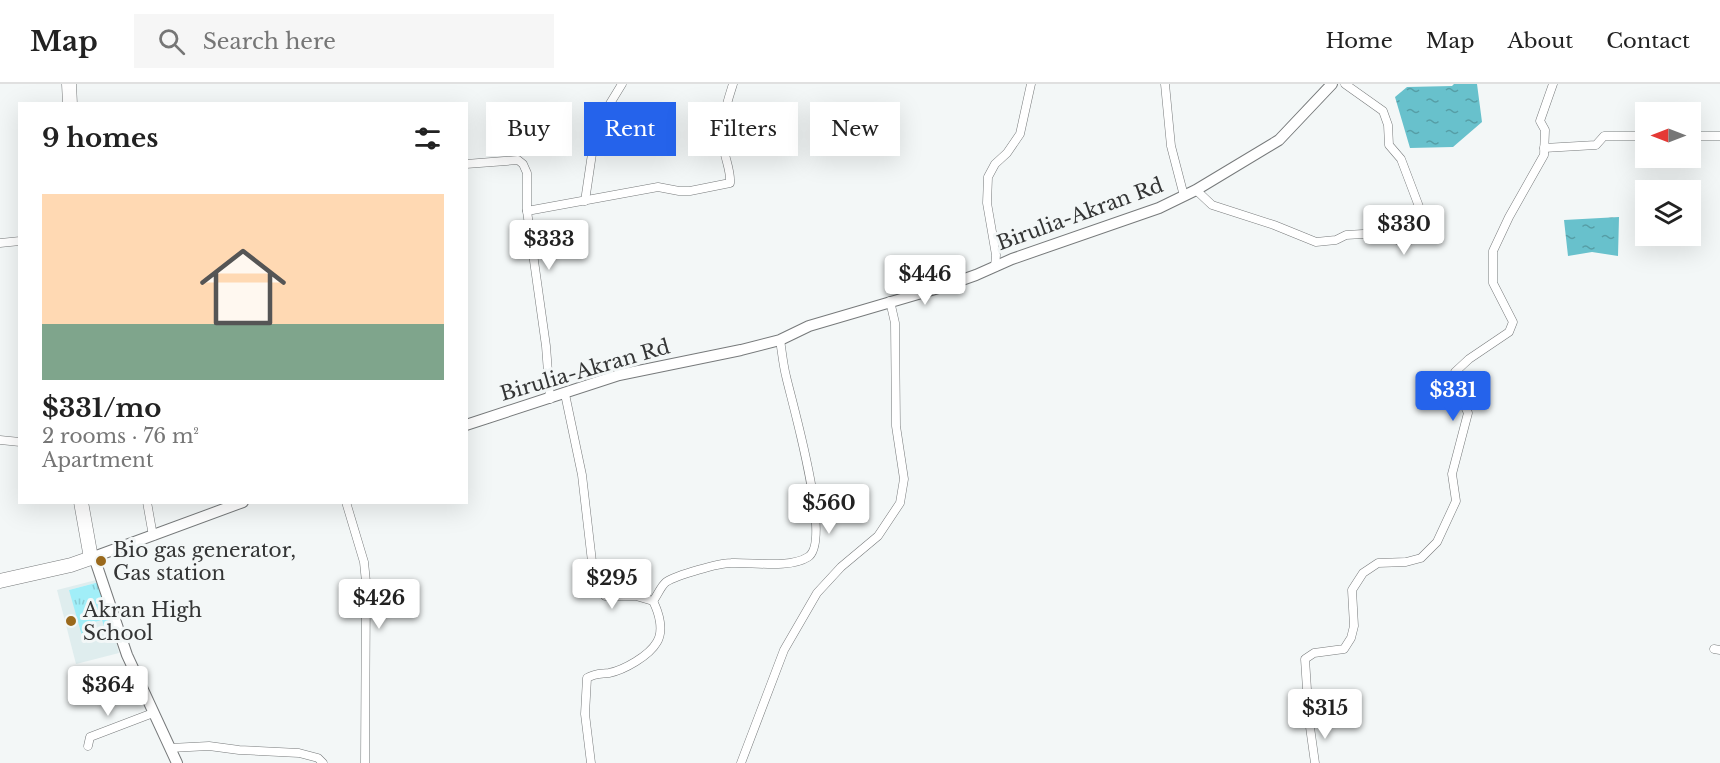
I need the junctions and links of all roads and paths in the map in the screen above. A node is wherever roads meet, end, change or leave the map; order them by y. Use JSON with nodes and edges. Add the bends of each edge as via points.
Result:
{"nodes":[{"id":1,"x":69,"y":84,"type":"edge"},
{"id":2,"x":622,"y":84,"type":"edge"},
{"id":3,"x":733,"y":84,"type":"edge"},
{"id":4,"x":1031,"y":84,"type":"edge"},
{"id":5,"x":1165,"y":84,"type":"edge"},
{"id":6,"x":1332,"y":84,"type":"edge"},
{"id":7,"x":1345,"y":84,"type":"edge"},
{"id":8,"x":1553,"y":84,"type":"edge"},
{"id":9,"x":70,"y":102,"type":"edge"},
{"id":10,"x":1635,"y":136,"type":"edge"},
{"id":11,"x":1701,"y":136,"type":"edge"},
{"id":12,"x":1720,"y":136,"type":"edge"},
{"id":13,"x":1544,"y":148,"type":"junction"},
{"id":14,"x":468,"y":164,"type":"edge"},
{"id":15,"x":1196,"y":190,"type":"junction"},
{"id":16,"x":1184,"y":196,"type":"junction"},
{"id":17,"x":585,"y":201,"type":"junction"},
{"id":18,"x":527,"y":211,"type":"junction"},
{"id":19,"x":18,"y":242,"type":"edge"},
{"id":20,"x":0,"y":243,"type":"edge"},
{"id":21,"x":995,"y":267,"type":"junction"},
{"id":22,"x":890,"y":301,"type":"junction"},
{"id":23,"x":780,"y":339,"type":"junction"},
{"id":24,"x":565,"y":394,"type":"junction"},
{"id":25,"x":550,"y":399,"type":"junction"},
{"id":26,"x":468,"y":424,"type":"edge"},
{"id":27,"x":0,"y":441,"type":"edge"},
{"id":28,"x":18,"y":441,"type":"edge"},
{"id":29,"x":81,"y":504,"type":"edge"},
{"id":30,"x":147,"y":504,"type":"edge"},
{"id":31,"x":238,"y":504,"type":"edge"},
{"id":32,"x":347,"y":504,"type":"edge"},
{"id":33,"x":153,"y":536,"type":"junction"},
{"id":34,"x":91,"y":558,"type":"junction"},
{"id":35,"x":0,"y":581,"type":"edge"},
{"id":36,"x":653,"y":601,"type":"junction"},
{"id":37,"x":153,"y":713,"type":"junction"},
{"id":38,"x":88,"y":746,"type":"dead end"},
{"id":39,"x":170,"y":748,"type":"junction"},
{"id":40,"x":177,"y":763,"type":"edge"},
{"id":41,"x":323,"y":763,"type":"edge"},
{"id":42,"x":364,"y":763,"type":"edge"},
{"id":43,"x":591,"y":763,"type":"edge"},
{"id":44,"x":741,"y":763,"type":"edge"},
{"id":45,"x":1315,"y":763,"type":"edge"}],
"edges":[{"from":1,"to":9,"type":"highway"},
{"from":2,"to":17,"type":"street","via":[[603,115],[593,147]]},
{"from":3,"to":17,"type":"street","via":[[721,124],[730,183],[690,191],[658,187]]},
{"from":4,"to":21,"type":"street","via":[[1020,134],[988,177]]},
{"from":5,"to":16,"type":"street","via":[[1171,146]]},
{"from":6,"to":15,"type":"street","name":"Birulia-Akran Rd","via":[[1279,140]]},
{"from":7,"to":15,"type":"street","via":[[1383,111],[1389,145],[1401,159],[1426,225],[1406,243],[1363,234],[1316,242],[1212,205]]},
{"from":8,"to":13,"type":"street","via":[[1540,121],[1545,130]]},
{"from":10,"to":13,"type":"street","via":[[1604,136],[1596,145]]},
{"from":11,"to":12,"type":"street"},
{"from":13,"to":45,"type":"street","via":[[1493,251],[1492,283],[1513,322],[1509,332],[1455,372],[1454,382],[1468,413],[1452,474],[1456,501],[1437,542],[1421,558],[1378,563],[1363,573],[1352,590],[1354,626],[1344,649],[1314,653],[1305,659]]},
{"from":14,"to":18,"type":"street","via":[[518,160],[527,173]]},
{"from":15,"to":16,"type":"street","name":"Birulia-Akran Rd"},
{"from":16,"to":21,"type":"street","name":"Birulia-Akran Rd"},
{"from":17,"to":18,"type":"street"},
{"from":18,"to":25,"type":"street"},
{"from":19,"to":20,"type":"street"},
{"from":21,"to":22,"type":"street","name":"Birulia-Akran Rd"},
{"from":22,"to":23,"type":"street","name":"Birulia-Akran Rd"},
{"from":22,"to":44,"type":"street","via":[[895,323],[896,426],[904,479],[900,503],[878,536],[817,592],[784,650]]},
{"from":23,"to":24,"type":"street","name":"Birulia-Akran Rd","via":[[619,375]]},
{"from":23,"to":36,"type":"street","via":[[808,463],[817,536],[814,549],[809,557],[781,565],[729,563],[696,571],[665,583]]},
{"from":24,"to":25,"type":"street","name":"Birulia-Akran Rd"},
{"from":24,"to":36,"type":"street","via":[[582,475],[594,579],[605,596],[636,596]]},
{"from":25,"to":26,"type":"street","name":"Birulia-Akran Rd"},
{"from":27,"to":28,"type":"street"},
{"from":29,"to":34,"type":"highway"},
{"from":30,"to":33,"type":"street"},
{"from":31,"to":33,"type":"street"},
{"from":32,"to":42,"type":"street","via":[[366,582]]},
{"from":33,"to":34,"type":"street"},
{"from":34,"to":35,"type":"highway"},
{"from":34,"to":37,"type":"street"},
{"from":36,"to":43,"type":"street","via":[[659,615],[658,642],[632,663],[586,678],[585,714]]},
{"from":37,"to":38,"type":"street","via":[[90,737]]},
{"from":37,"to":39,"type":"street"},
{"from":39,"to":40,"type":"street"},
{"from":39,"to":41,"type":"street","via":[[209,746],[299,753]]}]}
